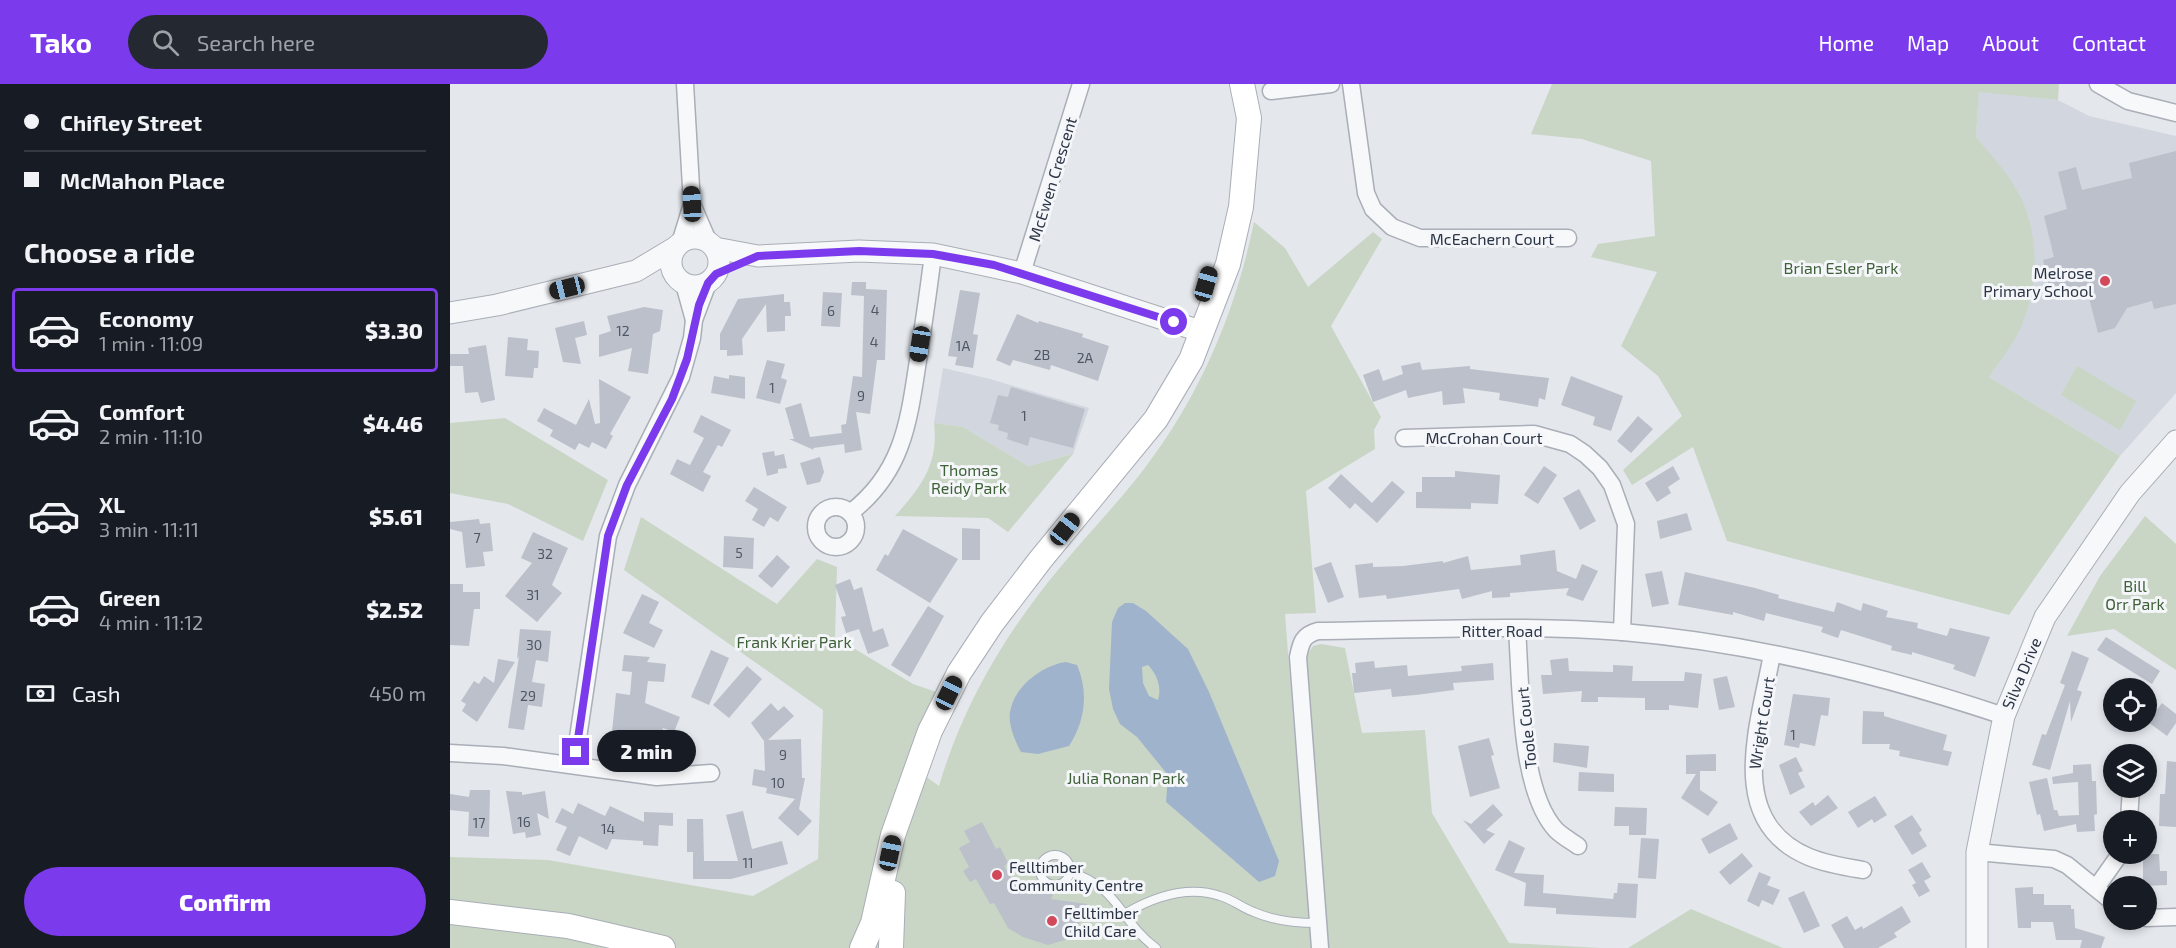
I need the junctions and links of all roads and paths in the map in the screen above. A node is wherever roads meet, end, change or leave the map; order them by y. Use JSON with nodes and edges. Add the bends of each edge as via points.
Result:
{"nodes":[{"id":1,"x":685,"y":84,"type":"edge"},
{"id":2,"x":1081,"y":84,"type":"edge"},
{"id":3,"x":1241,"y":84,"type":"edge"},
{"id":4,"x":1331,"y":84,"type":"edge"},
{"id":5,"x":1351,"y":84,"type":"edge"},
{"id":6,"x":2098,"y":84,"type":"edge"},
{"id":7,"x":1271,"y":92,"type":"dead end"},
{"id":8,"x":2176,"y":113,"type":"edge"},
{"id":9,"x":692,"y":204,"type":"junction"},
{"id":10,"x":1568,"y":238,"type":"dead end"},
{"id":11,"x":678,"y":245,"type":"junction"},
{"id":12,"x":712,"y":246,"type":"junction"},
{"id":13,"x":933,"y":254,"type":"junction"},
{"id":14,"x":758,"y":256,"type":"junction"},
{"id":15,"x":636,"y":271,"type":"junction"},
{"id":16,"x":1022,"y":273,"type":"junction"},
{"id":17,"x":712,"y":279,"type":"junction"},
{"id":18,"x":681,"y":282,"type":"junction"},
{"id":19,"x":450,"y":313,"type":"edge"},
{"id":20,"x":694,"y":320,"type":"junction"},
{"id":21,"x":1197,"y":330,"type":"junction"},
{"id":22,"x":1404,"y":438,"type":"dead end"},
{"id":23,"x":2176,"y":441,"type":"edge"},
{"id":24,"x":850,"y":513,"type":"dead end"},
{"id":25,"x":1517,"y":629,"type":"junction"},
{"id":26,"x":1622,"y":632,"type":"junction"},
{"id":27,"x":1772,"y":654,"type":"junction"},
{"id":28,"x":2004,"y":716,"type":"junction"},
{"id":29,"x":450,"y":753,"type":"edge"},
{"id":30,"x":574,"y":765,"type":"junction"},
{"id":31,"x":711,"y":773,"type":"dead end"},
{"id":32,"x":903,"y":811,"type":"junction"},
{"id":33,"x":1578,"y":846,"type":"dead end"},
{"id":34,"x":1977,"y":852,"type":"junction"},
{"id":35,"x":2113,"y":864,"type":"edge"},
{"id":36,"x":1863,"y":870,"type":"dead end"},
{"id":37,"x":1070,"y":872,"type":"dead end"},
{"id":38,"x":2096,"y":888,"type":"junction"},
{"id":39,"x":2103,"y":894,"type":"edge"},
{"id":40,"x":450,"y":912,"type":"edge"},
{"id":41,"x":1126,"y":913,"type":"junction"},
{"id":42,"x":2176,"y":917,"type":"edge"},
{"id":43,"x":2157,"y":918,"type":"edge"},
{"id":44,"x":1318,"y":923,"type":"junction"},
{"id":45,"x":663,"y":948,"type":"edge"},
{"id":46,"x":862,"y":948,"type":"edge"},
{"id":47,"x":891,"y":948,"type":"edge"},
{"id":48,"x":1156,"y":948,"type":"edge"},
{"id":49,"x":1320,"y":948,"type":"edge"},
{"id":50,"x":1977,"y":948,"type":"edge"}],
"edges":[{"from":1,"to":9,"type":"street"},
{"from":2,"to":16,"type":"street","name":"McEwen Crescent"},
{"from":3,"to":21,"type":"main road","via":[[1234,114],[1232,173]]},
{"from":4,"to":7,"type":"street"},
{"from":5,"to":10,"type":"street","name":"McEachern Court","via":[[1366,193],[1373,208],[1392,227],[1420,238]]},
{"from":6,"to":8,"type":"street","via":[[2128,100]]},
{"from":9,"to":11,"type":"street"},
{"from":9,"to":12,"type":"street"},
{"from":11,"to":12,"type":"street","via":[[695,238]]},
{"from":11,"to":15,"type":"street"},
{"from":11,"to":18,"type":"street","via":[[671,267]]},
{"from":12,"to":14,"type":"street"},
{"from":12,"to":17,"type":"street","via":[[719,261]]},
{"from":13,"to":14,"type":"street","via":[[859,251]]},
{"from":13,"to":16,"type":"street"},
{"from":13,"to":24,"type":"street","via":[[906,432],[885,477]]},
{"from":14,"to":17,"type":"street"},
{"from":15,"to":18,"type":"street"},
{"from":15,"to":19,"type":"street"},
{"from":16,"to":21,"type":"street"},
{"from":17,"to":18,"type":"street","via":[[700,286]]},
{"from":17,"to":20,"type":"street"},
{"from":18,"to":20,"type":"street"},
{"from":20,"to":30,"type":"street","via":[[681,377],[627,485],[608,536]]},
{"from":21,"to":32,"type":"main road","via":[[1176,390],[992,623],[959,673],[930,731]]},
{"from":22,"to":26,"type":"street","name":"McCrohan Court","via":[[1534,434],[1570,444],[1585,454],[1612,485],[1626,524]]},
{"from":23,"to":28,"type":"street","name":"Silva Drive","via":[[2130,493],[2045,617]]},
{"from":25,"to":26,"type":"street","name":"Ritter Road"},
{"from":25,"to":33,"type":"street","name":"Toole Court","via":[[1529,770],[1545,814],[1556,830]]},
{"from":25,"to":44,"type":"street","name":"Ritter Road","via":[[1318,631],[1308,633],[1301,642],[1298,657]]},
{"from":26,"to":27,"type":"street","name":"Ritter Road"},
{"from":27,"to":28,"type":"street","name":"Ritter Road","via":[[1854,672]]},
{"from":27,"to":36,"type":"street","name":"Wright Court","via":[[1752,768],[1757,802],[1764,818],[1793,849],[1828,863]]},
{"from":28,"to":34,"type":"street","name":"Silva Drive"},
{"from":29,"to":30,"type":"street"},
{"from":30,"to":31,"type":"street","via":[[657,777]]},
{"from":32,"to":46,"type":"main road","via":[[893,835],[873,923]]},
{"from":32,"to":47,"type":"main road","via":[[904,838],[893,895]]},
{"from":34,"to":38,"type":"street","via":[[2054,859]]},
{"from":34,"to":50,"type":"street","name":"Silva Drive"},
{"from":35,"to":38,"type":"street"},
{"from":37,"to":41,"type":"lane","via":[[1101,886]]},
{"from":38,"to":39,"type":"street"},
{"from":40,"to":45,"type":"main road","via":[[540,921]]},
{"from":41,"to":44,"type":"lane","via":[[1150,900],[1205,892],[1267,917]]},
{"from":41,"to":48,"type":"lane","via":[[1134,927]]},
{"from":42,"to":43,"type":"street"},
{"from":44,"to":49,"type":"street","name":"Ritter Road"}]}
